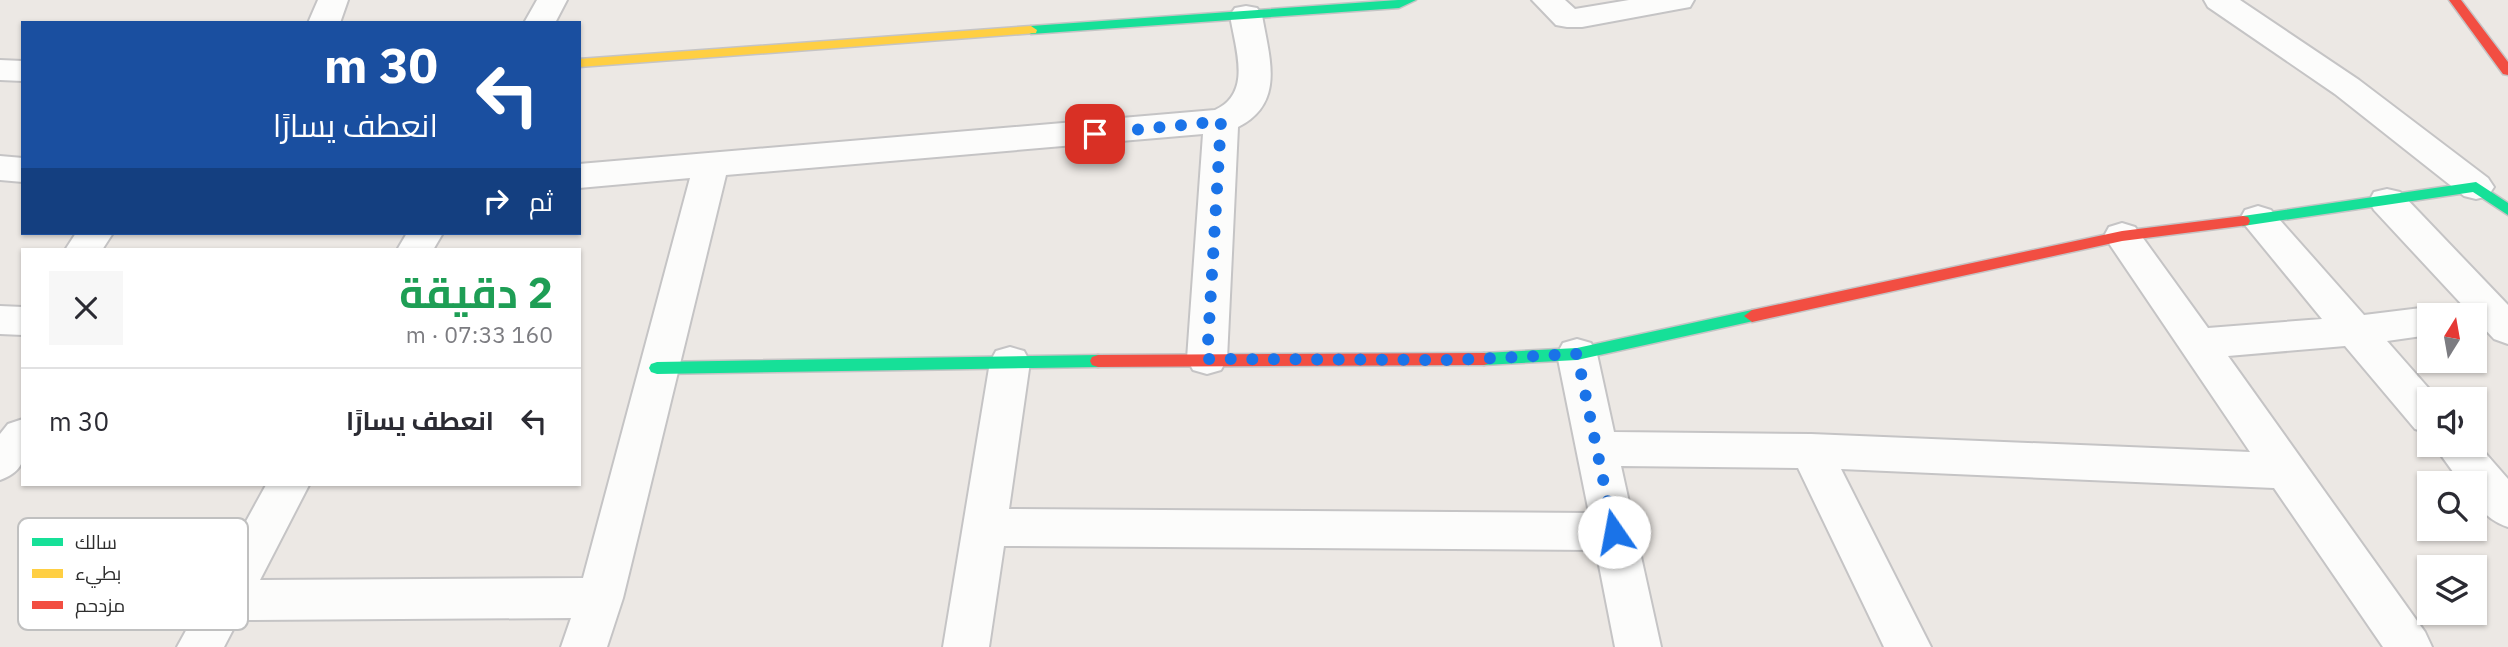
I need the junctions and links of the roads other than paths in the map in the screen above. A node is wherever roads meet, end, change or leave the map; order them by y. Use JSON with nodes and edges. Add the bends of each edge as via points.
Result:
{"nodes":[{"id":1,"x":333,"y":0,"type":"edge"},
{"id":2,"x":552,"y":0,"type":"edge"},
{"id":3,"x":1410,"y":0,"type":"edge"},
{"id":4,"x":1547,"y":0,"type":"edge"},
{"id":5,"x":1679,"y":0,"type":"edge"},
{"id":6,"x":2219,"y":0,"type":"edge"},
{"id":7,"x":2455,"y":0,"type":"edge"},
{"id":8,"x":1246,"y":15,"type":"junction"},
{"id":9,"x":325,"y":21,"type":"edge"},
{"id":10,"x":540,"y":21,"type":"edge"},
{"id":11,"x":581,"y":63,"type":"edge"},
{"id":12,"x":0,"y":70,"type":"edge"},
{"id":13,"x":21,"y":71,"type":"edge"},
{"id":14,"x":2508,"y":71,"type":"edge"},
{"id":15,"x":1221,"y":121,"type":"junction"},
{"id":16,"x":710,"y":165,"type":"junction"},
{"id":17,"x":0,"y":168,"type":"edge"},
{"id":18,"x":21,"y":170,"type":"edge"},
{"id":19,"x":581,"y":176,"type":"edge"},
{"id":20,"x":2476,"y":187,"type":"junction"},
{"id":21,"x":2387,"y":201,"type":"junction"},
{"id":22,"x":2508,"y":210,"type":"edge"},
{"id":23,"x":2258,"y":219,"type":"junction"},
{"id":24,"x":2123,"y":236,"type":"junction"},
{"id":25,"x":2495,"y":316,"type":"edge"},
{"id":26,"x":0,"y":320,"type":"edge"},
{"id":27,"x":21,"y":321,"type":"edge"},
{"id":28,"x":2417,"y":323,"type":"edge"},
{"id":29,"x":2355,"y":331,"type":"junction"},
{"id":30,"x":2199,"y":344,"type":"junction"},
{"id":31,"x":1577,"y":354,"type":"junction"},
{"id":32,"x":1207,"y":359,"type":"junction"},
{"id":33,"x":1010,"y":362,"type":"junction"},
{"id":34,"x":657,"y":368,"type":"junction"},
{"id":35,"x":2417,"y":403,"type":"edge"},
{"id":36,"x":21,"y":438,"type":"edge"},
{"id":37,"x":1597,"y":449,"type":"junction"},
{"id":38,"x":1811,"y":451,"type":"junction"},
{"id":39,"x":2464,"y":457,"type":"edge"},
{"id":40,"x":0,"y":463,"type":"edge"},
{"id":41,"x":2288,"y":471,"type":"junction"},
{"id":42,"x":287,"y":486,"type":"edge"},
{"id":43,"x":2508,"y":509,"type":"edge"},
{"id":44,"x":985,"y":527,"type":"junction"},
{"id":45,"x":1614,"y":532,"type":"junction"},
{"id":46,"x":248,"y":559,"type":"edge"},
{"id":47,"x":600,"y":598,"type":"junction"},
{"id":48,"x":248,"y":600,"type":"edge"},
{"id":49,"x":209,"y":630,"type":"edge"},
{"id":50,"x":200,"y":647,"type":"edge"},
{"id":51,"x":584,"y":647,"type":"edge"},
{"id":52,"x":966,"y":647,"type":"edge"},
{"id":53,"x":1638,"y":647,"type":"edge"},
{"id":54,"x":1908,"y":647,"type":"edge"},
{"id":55,"x":2409,"y":647,"type":"edge"}],
"edges":[{"from":1,"to":9,"type":"street"},
{"from":2,"to":10,"type":"street"},
{"from":3,"to":8,"type":"street"},
{"from":4,"to":5,"type":"street","via":[[1567,18]]},
{"from":6,"to":20,"type":"street","via":[[2347,87]]},
{"from":7,"to":14,"type":"street"},
{"from":8,"to":11,"type":"street"},
{"from":8,"to":15,"type":"street","via":[[1255,89],[1239,116]]},
{"from":12,"to":13,"type":"street"},
{"from":15,"to":16,"type":"street"},
{"from":15,"to":32,"type":"street"},
{"from":16,"to":19,"type":"street"},
{"from":16,"to":34,"type":"street"},
{"from":17,"to":18,"type":"street"},
{"from":20,"to":21,"type":"street"},
{"from":20,"to":22,"type":"street"},
{"from":21,"to":23,"type":"street"},
{"from":21,"to":25,"type":"street"},
{"from":23,"to":24,"type":"street"},
{"from":23,"to":29,"type":"street"},
{"from":24,"to":30,"type":"street"},
{"from":24,"to":31,"type":"street"},
{"from":26,"to":27,"type":"street"},
{"from":28,"to":29,"type":"street"},
{"from":29,"to":30,"type":"street"},
{"from":29,"to":35,"type":"street"},
{"from":30,"to":41,"type":"street"},
{"from":31,"to":32,"type":"street","via":[[1453,360]]},
{"from":31,"to":37,"type":"street"},
{"from":32,"to":33,"type":"street"},
{"from":33,"to":34,"type":"street"},
{"from":33,"to":44,"type":"street"},
{"from":34,"to":47,"type":"street"},
{"from":36,"to":40,"type":"street"},
{"from":37,"to":38,"type":"street"},
{"from":37,"to":45,"type":"street"},
{"from":38,"to":41,"type":"street"},
{"from":38,"to":54,"type":"street"},
{"from":39,"to":43,"type":"street"},
{"from":41,"to":55,"type":"street"},
{"from":42,"to":46,"type":"street"},
{"from":44,"to":45,"type":"street"},
{"from":44,"to":52,"type":"street"},
{"from":45,"to":53,"type":"street"},
{"from":47,"to":48,"type":"street"},
{"from":47,"to":51,"type":"street"},
{"from":49,"to":50,"type":"street"}]}
